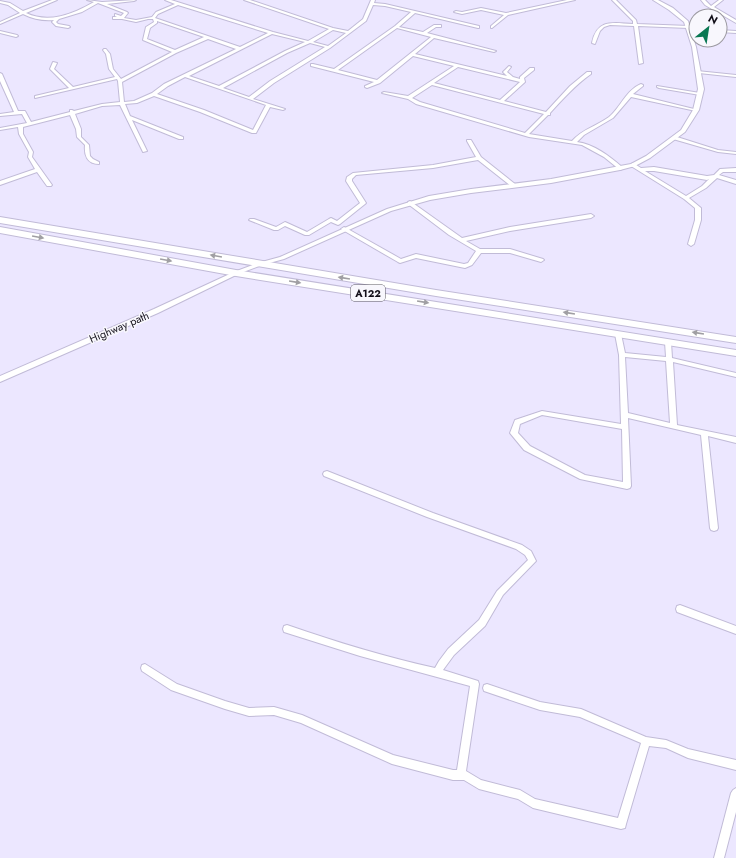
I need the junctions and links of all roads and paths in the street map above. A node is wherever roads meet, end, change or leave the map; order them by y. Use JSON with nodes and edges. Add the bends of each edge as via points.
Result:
{"nodes":[{"id":1,"x":5,"y":0,"type":"edge"},
{"id":2,"x":55,"y":0,"type":"edge"},
{"id":3,"x":89,"y":0,"type":"edge"},
{"id":4,"x":134,"y":0,"type":"edge"},
{"id":5,"x":167,"y":0,"type":"edge"},
{"id":6,"x":246,"y":0,"type":"edge"},
{"id":7,"x":573,"y":0,"type":"edge"},
{"id":8,"x":614,"y":0,"type":"edge"},
{"id":9,"x":655,"y":0,"type":"edge"},
{"id":10,"x":703,"y":0,"type":"edge"},
{"id":11,"x":721,"y":0,"type":"edge"},
{"id":12,"x":117,"y":1,"type":"edge"},
{"id":13,"x":0,"y":2,"type":"edge"},
{"id":14,"x":174,"y":2,"type":"edge"},
{"id":15,"x":372,"y":2,"type":"edge"},
{"id":16,"x":100,"y":3,"type":"junction"},
{"id":17,"x":712,"y":7,"type":"junction"},
{"id":18,"x":121,"y":9,"type":"junction"},
{"id":19,"x":414,"y":12,"type":"junction"},
{"id":20,"x":456,"y":12,"type":"dead end"},
{"id":21,"x":23,"y":13,"type":"junction"},
{"id":22,"x":508,"y":13,"type":"junction"},
{"id":23,"x":115,"y":17,"type":"dead end"},
{"id":24,"x":58,"y":18,"type":"junction"},
{"id":25,"x":122,"y":18,"type":"junction"},
{"id":26,"x":154,"y":19,"type":"junction"},
{"id":27,"x":736,"y":22,"type":"edge"},
{"id":28,"x":0,"y":23,"type":"edge"},
{"id":29,"x":688,"y":25,"type":"edge"},
{"id":30,"x":440,"y":26,"type":"dead end"},
{"id":31,"x":636,"y":26,"type":"junction"},
{"id":32,"x":68,"y":27,"type":"dead end"},
{"id":33,"x":396,"y":27,"type":"junction"},
{"id":34,"x":478,"y":27,"type":"dead end"},
{"id":35,"x":492,"y":27,"type":"dead end"},
{"id":36,"x":332,"y":29,"type":"junction"},
{"id":37,"x":688,"y":29,"type":"edge"},
{"id":38,"x":0,"y":32,"type":"edge"},
{"id":39,"x":349,"y":32,"type":"junction"},
{"id":40,"x":272,"y":33,"type":"junction"},
{"id":41,"x":424,"y":34,"type":"junction"},
{"id":42,"x":16,"y":36,"type":"dead end"},
{"id":43,"x":434,"y":36,"type":"junction"},
{"id":44,"x":208,"y":37,"type":"junction"},
{"id":45,"x":309,"y":42,"type":"junction"},
{"id":46,"x":594,"y":43,"type":"dead end"},
{"id":47,"x":329,"y":47,"type":"junction"},
{"id":48,"x":695,"y":48,"type":"edge"},
{"id":49,"x":235,"y":49,"type":"junction"},
{"id":50,"x":105,"y":50,"type":"dead end"},
{"id":51,"x":494,"y":51,"type":"dead end"},
{"id":52,"x":175,"y":52,"type":"junction"},
{"id":53,"x":411,"y":54,"type":"junction"},
{"id":54,"x":55,"y":63,"type":"dead end"},
{"id":55,"x":641,"y":63,"type":"dead end"},
{"id":56,"x":313,"y":65,"type":"dead end"},
{"id":57,"x":458,"y":65,"type":"junction"},
{"id":58,"x":509,"y":67,"type":"dead end"},
{"id":59,"x":532,"y":69,"type":"dead end"},
{"id":60,"x":334,"y":71,"type":"junction"},
{"id":61,"x":699,"y":72,"type":"junction"},
{"id":62,"x":589,"y":73,"type":"dead end"},
{"id":63,"x":0,"y":74,"type":"edge"},
{"id":64,"x":186,"y":76,"type":"junction"},
{"id":65,"x":736,"y":76,"type":"edge"},
{"id":66,"x":512,"y":79,"type":"junction"},
{"id":67,"x":118,"y":80,"type":"junction"},
{"id":68,"x":523,"y":81,"type":"junction"},
{"id":69,"x":378,"y":82,"type":"junction"},
{"id":70,"x":430,"y":83,"type":"junction"},
{"id":71,"x":641,"y":85,"type":"dead end"},
{"id":72,"x":366,"y":87,"type":"dead end"},
{"id":73,"x":659,"y":87,"type":"dead end"},
{"id":74,"x":219,"y":88,"type":"junction"},
{"id":75,"x":72,"y":89,"type":"junction"},
{"id":76,"x":384,"y":93,"type":"dead end"},
{"id":77,"x":154,"y":94,"type":"junction"},
{"id":78,"x":700,"y":94,"type":"junction"},
{"id":79,"x":629,"y":95,"type":"junction"},
{"id":80,"x":37,"y":97,"type":"dead end"},
{"id":81,"x":409,"y":98,"type":"junction"},
{"id":82,"x":250,"y":99,"type":"junction"},
{"id":83,"x":502,"y":100,"type":"junction"},
{"id":84,"x":122,"y":103,"type":"junction"},
{"id":85,"x":269,"y":105,"type":"junction"},
{"id":86,"x":283,"y":109,"type":"dead end"},
{"id":87,"x":696,"y":110,"type":"junction"},
{"id":88,"x":72,"y":111,"type":"junction"},
{"id":89,"x":16,"y":112,"type":"junction"},
{"id":90,"x":548,"y":114,"type":"junction"},
{"id":91,"x":0,"y":116,"type":"edge"},
{"id":92,"x":128,"y":117,"type":"junction"},
{"id":93,"x":30,"y":124,"type":"junction"},
{"id":94,"x":20,"y":125,"type":"junction"},
{"id":95,"x":0,"y":129,"type":"edge"},
{"id":96,"x":526,"y":134,"type":"junction"},
{"id":97,"x":181,"y":138,"type":"dead end"},
{"id":98,"x":676,"y":138,"type":"junction"},
{"id":99,"x":469,"y":141,"type":"dead end"},
{"id":100,"x":574,"y":142,"type":"junction"},
{"id":101,"x":145,"y":151,"type":"dead end"},
{"id":102,"x":736,"y":153,"type":"edge"},
{"id":103,"x":479,"y":158,"type":"junction"},
{"id":104,"x":96,"y":163,"type":"dead end"},
{"id":105,"x":633,"y":165,"type":"junction"},
{"id":106,"x":620,"y":168,"type":"junction"},
{"id":107,"x":38,"y":170,"type":"junction"},
{"id":108,"x":642,"y":170,"type":"junction"},
{"id":109,"x":736,"y":170,"type":"edge"},
{"id":110,"x":716,"y":176,"type":"junction"},
{"id":111,"x":736,"y":182,"type":"edge"},
{"id":112,"x":0,"y":183,"type":"edge"},
{"id":113,"x":49,"y":185,"type":"dead end"},
{"id":114,"x":513,"y":185,"type":"junction"},
{"id":115,"x":686,"y":198,"type":"junction"},
{"id":116,"x":410,"y":203,"type":"junction"},
{"id":117,"x":590,"y":216,"type":"dead end"},
{"id":118,"x":0,"y":220,"type":"edge"},
{"id":119,"x":252,"y":220,"type":"dead end"},
{"id":120,"x":344,"y":229,"type":"junction"},
{"id":121,"x":0,"y":230,"type":"edge"},
{"id":122,"x":460,"y":240,"type":"junction"},
{"id":123,"x":691,"y":244,"type":"dead end"},
{"id":124,"x":479,"y":251,"type":"junction"},
{"id":125,"x":541,"y":260,"type":"dead end"},
{"id":126,"x":260,"y":264,"type":"junction"},
{"id":127,"x":236,"y":273,"type":"junction"},
{"id":128,"x":488,"y":301,"type":"junction"},
{"id":129,"x":488,"y":313,"type":"junction"},
{"id":130,"x":618,"y":334,"type":"junction"},
{"id":131,"x":736,"y":340,"type":"edge"},
{"id":132,"x":668,"y":342,"type":"junction"},
{"id":133,"x":736,"y":353,"type":"edge"},
{"id":134,"x":622,"y":355,"type":"junction"},
{"id":135,"x":669,"y":360,"type":"junction"},
{"id":136,"x":736,"y":374,"type":"edge"},
{"id":137,"x":0,"y":379,"type":"edge"},
{"id":138,"x":624,"y":415,"type":"junction"},
{"id":139,"x":674,"y":426,"type":"junction"},
{"id":140,"x":624,"y":427,"type":"junction"},
{"id":141,"x":704,"y":433,"type":"junction"},
{"id":142,"x":736,"y":440,"type":"edge"},
{"id":143,"x":327,"y":474,"type":"dead end"},
{"id":144,"x":714,"y":528,"type":"dead end"},
{"id":145,"x":680,"y":609,"type":"dead end"},
{"id":146,"x":287,"y":629,"type":"dead end"},
{"id":147,"x":736,"y":630,"type":"edge"},
{"id":148,"x":145,"y":668,"type":"dead end"},
{"id":149,"x":438,"y":672,"type":"junction"},
{"id":150,"x":486,"y":688,"type":"dead end"},
{"id":151,"x":646,"y":740,"type":"junction"},
{"id":152,"x":736,"y":766,"type":"edge"},
{"id":153,"x":461,"y":775,"type":"junction"},
{"id":154,"x":736,"y":793,"type":"edge"},
{"id":155,"x":719,"y":858,"type":"edge"}],
"edges":[{"from":1,"to":13,"type":"street"},
{"from":2,"to":21,"type":"street"},
{"from":3,"to":16,"type":"street"},
{"from":4,"to":12,"type":"street"},
{"from":5,"to":14,"type":"street"},
{"from":6,"to":36,"type":"street"},
{"from":7,"to":22,"type":"street"},
{"from":8,"to":31,"type":"street","via":[[635,21]]},
{"from":9,"to":29,"type":"street","via":[[679,15]]},
{"from":10,"to":17,"type":"street"},
{"from":11,"to":17,"type":"street"},
{"from":12,"to":16,"type":"street"},
{"from":12,"to":18,"type":"street"},
{"from":13,"to":21,"type":"street","via":[[10,4]]},
{"from":14,"to":26,"type":"street"},
{"from":14,"to":40,"type":"street"},
{"from":15,"to":19,"type":"street"},
{"from":15,"to":39,"type":"street","via":[[365,20]]},
{"from":16,"to":18,"type":"street"},
{"from":16,"to":24,"type":"street"},
{"from":17,"to":27,"type":"street"},
{"from":18,"to":25,"type":"street","via":[[126,13]]},
{"from":19,"to":33,"type":"street"},
{"from":19,"to":34,"type":"street"},
{"from":20,"to":22,"type":"street","via":[[481,9]]},
{"from":21,"to":24,"type":"street","via":[[42,20]]},
{"from":21,"to":28,"type":"street"},
{"from":22,"to":35,"type":"street"},
{"from":23,"to":25,"type":"street"},
{"from":24,"to":32,"type":"street","via":[[54,22],[57,25]]},
{"from":25,"to":26,"type":"street","via":[[136,22]]},
{"from":26,"to":44,"type":"street"},
{"from":26,"to":52,"type":"street","via":[[156,22],[148,27],[144,40]]},
{"from":30,"to":41,"type":"street","via":[[435,26]]},
{"from":31,"to":37,"type":"street"},
{"from":31,"to":46,"type":"street","via":[[602,26],[596,31]]},
{"from":31,"to":55,"type":"street"},
{"from":33,"to":41,"type":"street"},
{"from":33,"to":60,"type":"street"},
{"from":36,"to":39,"type":"street"},
{"from":36,"to":45,"type":"street"},
{"from":38,"to":42,"type":"street"},
{"from":39,"to":47,"type":"street"},
{"from":40,"to":45,"type":"street"},
{"from":40,"to":49,"type":"street"},
{"from":41,"to":43,"type":"street"},
{"from":43,"to":51,"type":"street"},
{"from":43,"to":53,"type":"street"},
{"from":44,"to":49,"type":"street"},
{"from":44,"to":52,"type":"street"},
{"from":45,"to":47,"type":"street"},
{"from":45,"to":74,"type":"street"},
{"from":47,"to":82,"type":"street","via":[[272,82]]},
{"from":48,"to":61,"type":"street","name":"Highway path"},
{"from":49,"to":64,"type":"street"},
{"from":50,"to":67,"type":"street","via":[[111,69]]},
{"from":52,"to":67,"type":"street"},
{"from":53,"to":57,"type":"street"},
{"from":53,"to":69,"type":"street"},
{"from":54,"to":75,"type":"street","via":[[52,69]]},
{"from":56,"to":60,"type":"street"},
{"from":57,"to":66,"type":"street"},
{"from":57,"to":70,"type":"street"},
{"from":58,"to":66,"type":"street","via":[[505,72]]},
{"from":59,"to":68,"type":"street","via":[[522,78]]},
{"from":60,"to":69,"type":"street"},
{"from":61,"to":65,"type":"street"},
{"from":61,"to":78,"type":"street","name":"Highway path"},
{"from":62,"to":90,"type":"street","via":[[574,82]]},
{"from":63,"to":89,"type":"street","via":[[6,95]]},
{"from":64,"to":74,"type":"street"},
{"from":64,"to":77,"type":"street"},
{"from":66,"to":68,"type":"street"},
{"from":67,"to":75,"type":"street"},
{"from":67,"to":84,"type":"street"},
{"from":68,"to":83,"type":"street"},
{"from":69,"to":72,"type":"street"},
{"from":70,"to":81,"type":"street"},
{"from":70,"to":83,"type":"street"},
{"from":71,"to":79,"type":"street"},
{"from":73,"to":78,"type":"street"},
{"from":74,"to":82,"type":"street"},
{"from":75,"to":80,"type":"street"},
{"from":76,"to":81,"type":"street"},
{"from":77,"to":84,"type":"street","via":[[135,102]]},
{"from":77,"to":85,"type":"street","via":[[202,110],[254,132]]},
{"from":78,"to":87,"type":"street","name":"Highway path"},
{"from":79,"to":87,"type":"street"},
{"from":79,"to":100,"type":"street","via":[[610,118],[581,134]]},
{"from":81,"to":96,"type":"street","via":[[418,103]]},
{"from":82,"to":85,"type":"street"},
{"from":83,"to":90,"type":"street"},
{"from":84,"to":88,"type":"street"},
{"from":84,"to":92,"type":"street"},
{"from":85,"to":86,"type":"street"},
{"from":87,"to":98,"type":"street","name":"Highway path"},
{"from":88,"to":93,"type":"street"},
{"from":88,"to":104,"type":"street","via":[[80,130],[79,136],[86,145],[86,156]]},
{"from":89,"to":91,"type":"street"},
{"from":89,"to":93,"type":"street","via":[[24,112]]},
{"from":90,"to":96,"type":"street"},
{"from":92,"to":97,"type":"street"},
{"from":92,"to":101,"type":"street"},
{"from":93,"to":94,"type":"street"},
{"from":94,"to":95,"type":"street"},
{"from":94,"to":107,"type":"street","via":[[21,134],[31,152],[30,157]]},
{"from":96,"to":100,"type":"street"},
{"from":98,"to":102,"type":"street","via":[[718,152]]},
{"from":98,"to":105,"type":"street","name":"Highway path","via":[[648,158]]},
{"from":99,"to":103,"type":"street"},
{"from":100,"to":106,"type":"street","via":[[595,149]]},
{"from":103,"to":114,"type":"street"},
{"from":103,"to":119,"type":"street","via":[[429,167],[355,174],[349,181],[363,203],[338,223],[331,220],[307,234],[285,224],[276,229]]},
{"from":105,"to":106,"type":"street","name":"Highway path"},
{"from":105,"to":108,"type":"street"},
{"from":106,"to":114,"type":"street","name":"Highway path","via":[[551,181]]},
{"from":107,"to":112,"type":"street"},
{"from":107,"to":113,"type":"street"},
{"from":108,"to":110,"type":"street","via":[[654,169],[707,178]]},
{"from":108,"to":115,"type":"street"},
{"from":109,"to":110,"type":"street","via":[[724,169]]},
{"from":110,"to":111,"type":"street"},
{"from":110,"to":115,"type":"street","via":[[698,192]]},
{"from":114,"to":116,"type":"street","name":"Highway path"},
{"from":115,"to":123,"type":"street","via":[[698,208],[699,213]]},
{"from":116,"to":120,"type":"street","name":"Highway path"},
{"from":116,"to":122,"type":"street"},
{"from":117,"to":122,"type":"street"},
{"from":126,"to":118,"type":"highway","number":"A122","one_way":true},
{"from":120,"to":124,"type":"street","via":[[400,261],[416,256],[465,266],[470,264]]},
{"from":120,"to":126,"type":"street","name":"Highway path","via":[[282,258]]},
{"from":121,"to":127,"type":"highway","number":"A122","one_way":true},
{"from":122,"to":124,"type":"street"},
{"from":124,"to":125,"type":"street","via":[[510,251]]},
{"from":126,"to":127,"type":"street","name":"Highway path"},
{"from":128,"to":126,"type":"highway","number":"A122","one_way":true},
{"from":127,"to":129,"type":"highway","number":"A122","one_way":true},
{"from":127,"to":137,"type":"street","name":"Highway path"},
{"from":128,"to":129,"type":"highway","via":[[485,310],[485,313]]},
{"from":131,"to":128,"type":"highway","number":"A122","one_way":true},
{"from":129,"to":130,"type":"highway","number":"A122"},
{"from":130,"to":132,"type":"highway","number":"A122"},
{"from":130,"to":134,"type":"street"},
{"from":132,"to":133,"type":"highway","number":"A122"},
{"from":132,"to":135,"type":"street"},
{"from":134,"to":135,"type":"street"},
{"from":134,"to":138,"type":"street"},
{"from":135,"to":136,"type":"street"},
{"from":135,"to":139,"type":"street"},
{"from":138,"to":139,"type":"street"},
{"from":138,"to":140,"type":"street"},
{"from":139,"to":141,"type":"street"},
{"from":140,"to":140,"type":"street","via":[[542,413],[517,422],[514,433],[527,448],[583,477],[627,486]]},
{"from":141,"to":142,"type":"street"},
{"from":141,"to":144,"type":"street"},
{"from":143,"to":149,"type":"street","via":[[519,547],[528,553],[532,561],[500,593],[482,623],[451,652]]},
{"from":145,"to":147,"type":"street"},
{"from":146,"to":149,"type":"street","via":[[380,658]]},
{"from":148,"to":153,"type":"street","via":[[174,687],[225,705],[249,712],[274,711],[302,719],[392,759]]},
{"from":149,"to":153,"type":"street","via":[[475,684]]},
{"from":150,"to":151,"type":"street","via":[[540,706],[581,713]]},
{"from":151,"to":152,"type":"street"},
{"from":151,"to":153,"type":"street","via":[[621,824],[533,803],[520,795],[479,784]]},
{"from":154,"to":155,"type":"street"}]}
